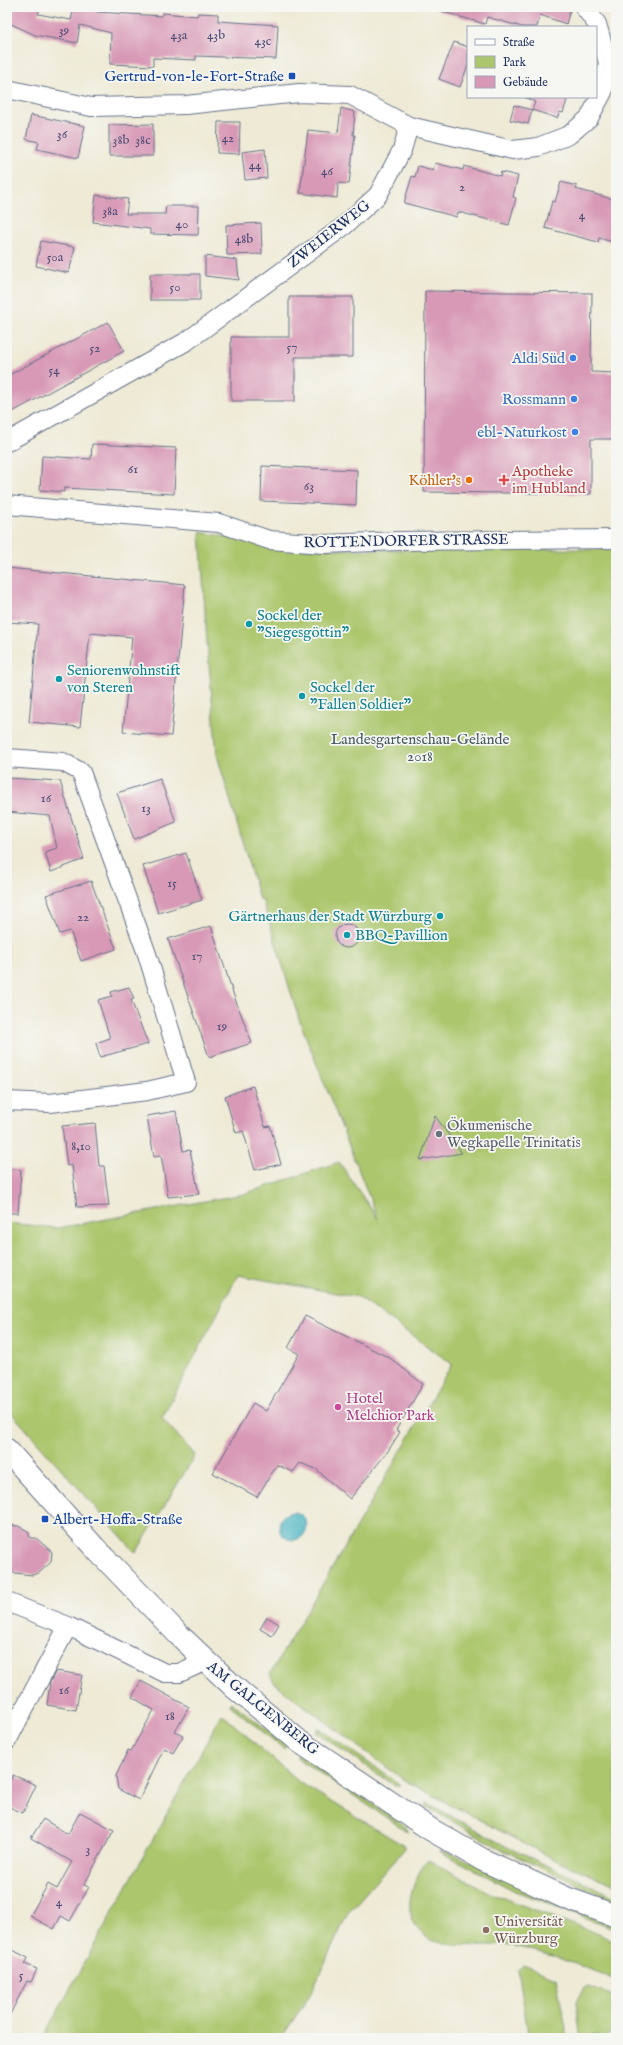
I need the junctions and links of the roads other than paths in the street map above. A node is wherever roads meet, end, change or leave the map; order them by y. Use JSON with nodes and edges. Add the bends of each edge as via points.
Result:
{"nodes":[{"id":1,"x":584,"y":7,"type":"edge"},
{"id":2,"x":7,"y":89,"type":"edge"},
{"id":3,"x":409,"y":126,"type":"junction"},
{"id":4,"x":7,"y":442,"type":"edge"},
{"id":5,"x":7,"y":495,"type":"edge"},
{"id":6,"x":15,"y":506,"type":"edge"},
{"id":7,"x":616,"y":539,"type":"edge"},
{"id":8,"x":7,"y":758,"type":"edge"},
{"id":9,"x":7,"y":1101,"type":"edge"},
{"id":10,"x":7,"y":1450,"type":"edge"},
{"id":11,"x":7,"y":1602,"type":"edge"},
{"id":12,"x":68,"y":1626,"type":"junction"},
{"id":13,"x":206,"y":1661,"type":"junction"},
{"id":14,"x":7,"y":1741,"type":"edge"},
{"id":15,"x":616,"y":1916,"type":"edge"}],
"edges":[{"from":1,"to":3,"type":"street","via":[[597,24],[608,63],[603,92],[589,118],[569,135],[538,147],[513,150]]},
{"from":2,"to":3,"type":"street","via":[[91,107],[186,105],[299,93],[350,95]]},
{"from":3,"to":4,"type":"street","name":"ZWEIERWEG","via":[[402,150],[378,195],[344,226],[187,341]]},
{"from":5,"to":6,"type":"street"},
{"from":6,"to":7,"type":"street","name":"ROTTENDORFER STRASSE","via":[[213,522],[269,540],[325,544]]},
{"from":8,"to":9,"type":"street","via":[[63,762],[81,772],[148,954],[186,1082],[147,1091],[50,1103]]},
{"from":10,"to":13,"type":"street","name":"AM GALGENBERG","via":[[95,1548]]},
{"from":11,"to":12,"type":"street"},
{"from":12,"to":13,"type":"street","via":[[165,1673],[179,1673]]},
{"from":12,"to":14,"type":"street"},
{"from":13,"to":15,"type":"street","name":"AM GALGENBERG","via":[[300,1742],[430,1829],[483,1860],[566,1898]]}]}
